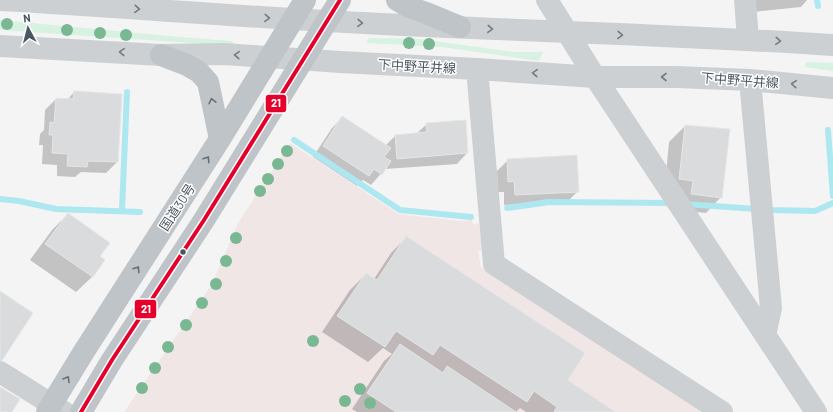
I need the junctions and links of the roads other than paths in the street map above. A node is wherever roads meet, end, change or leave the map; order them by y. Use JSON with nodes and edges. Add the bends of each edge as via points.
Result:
{"nodes":[{"id":1,"x":0,"y":0,"type":"edge"},
{"id":2,"x":305,"y":0,"type":"edge"},
{"id":3,"x":340,"y":0,"type":"edge"},
{"id":4,"x":397,"y":0,"type":"edge"},
{"id":5,"x":547,"y":0,"type":"edge"},
{"id":6,"x":745,"y":0,"type":"edge"},
{"id":7,"x":99,"y":3,"type":"edge"},
{"id":8,"x":293,"y":19,"type":"junction"},
{"id":9,"x":327,"y":21,"type":"junction"},
{"id":10,"x":460,"y":27,"type":"junction"},
{"id":11,"x":567,"y":32,"type":"junction"},
{"id":12,"x":748,"y":39,"type":"junction"},
{"id":13,"x":833,"y":45,"type":"edge"},
{"id":14,"x":0,"y":46,"type":"edge"},
{"id":15,"x":161,"y":54,"type":"junction"},
{"id":16,"x":270,"y":57,"type":"junction"},
{"id":17,"x":304,"y":60,"type":"junction"},
{"id":18,"x":477,"y":69,"type":"junction"},
{"id":19,"x":595,"y":77,"type":"junction"},
{"id":20,"x":750,"y":80,"type":"junction"},
{"id":21,"x":833,"y":88,"type":"edge"},
{"id":22,"x":220,"y":139,"type":"junction"},
{"id":23,"x":765,"y":334,"type":"junction"},
{"id":24,"x":0,"y":372,"type":"edge"},
{"id":25,"x":54,"y":410,"type":"edge"},
{"id":26,"x":82,"y":412,"type":"edge"},
{"id":27,"x":722,"y":412,"type":"edge"},
{"id":28,"x":816,"y":412,"type":"edge"}],
"edges":[{"from":1,"to":7,"type":"street"},
{"from":2,"to":8,"type":"highway","name":"国道30号"},
{"from":3,"to":9,"type":"highway"},
{"from":4,"to":10,"type":"highway"},
{"from":5,"to":11,"type":"street"},
{"from":6,"to":12,"type":"street"},
{"from":7,"to":8,"type":"street","one_way":true},
{"from":8,"to":9,"type":"street"},
{"from":8,"to":16,"type":"highway","name":"国道30号"},
{"from":9,"to":10,"type":"street","one_way":true},
{"from":9,"to":17,"type":"highway"},
{"from":10,"to":11,"type":"street","one_way":true},
{"from":11,"to":12,"type":"street","one_way":true},
{"from":11,"to":19,"type":"street"},
{"from":12,"to":13,"type":"street","one_way":true},
{"from":15,"to":14,"type":"street","name":"下中野平井線","one_way":true},
{"from":16,"to":15,"type":"street","name":"下中野平井線","one_way":true},
{"from":22,"to":15,"type":"highway","one_way":true,"via":[[208,82],[187,64]]},
{"from":16,"to":17,"type":"street","name":"下中野平井線"},
{"from":16,"to":22,"type":"highway","name":"国道30号"},
{"from":17,"to":18,"type":"street","name":"下中野平井線"},
{"from":17,"to":26,"type":"highway","via":[[204,220],[112,360]]},
{"from":19,"to":18,"type":"street","name":"下中野平井線","one_way":true},
{"from":18,"to":27,"type":"street","via":[[494,264]]},
{"from":20,"to":19,"type":"street","name":"下中野平井線","one_way":true},
{"from":19,"to":23,"type":"street"},
{"from":21,"to":20,"type":"street","name":"下中野平井線","one_way":true},
{"from":20,"to":23,"type":"street","via":[[771,308]]},
{"from":25,"to":22,"type":"highway","name":"国道30号","one_way":true,"via":[[83,353]]},
{"from":23,"to":28,"type":"street"},
{"from":24,"to":25,"type":"street"}]}
